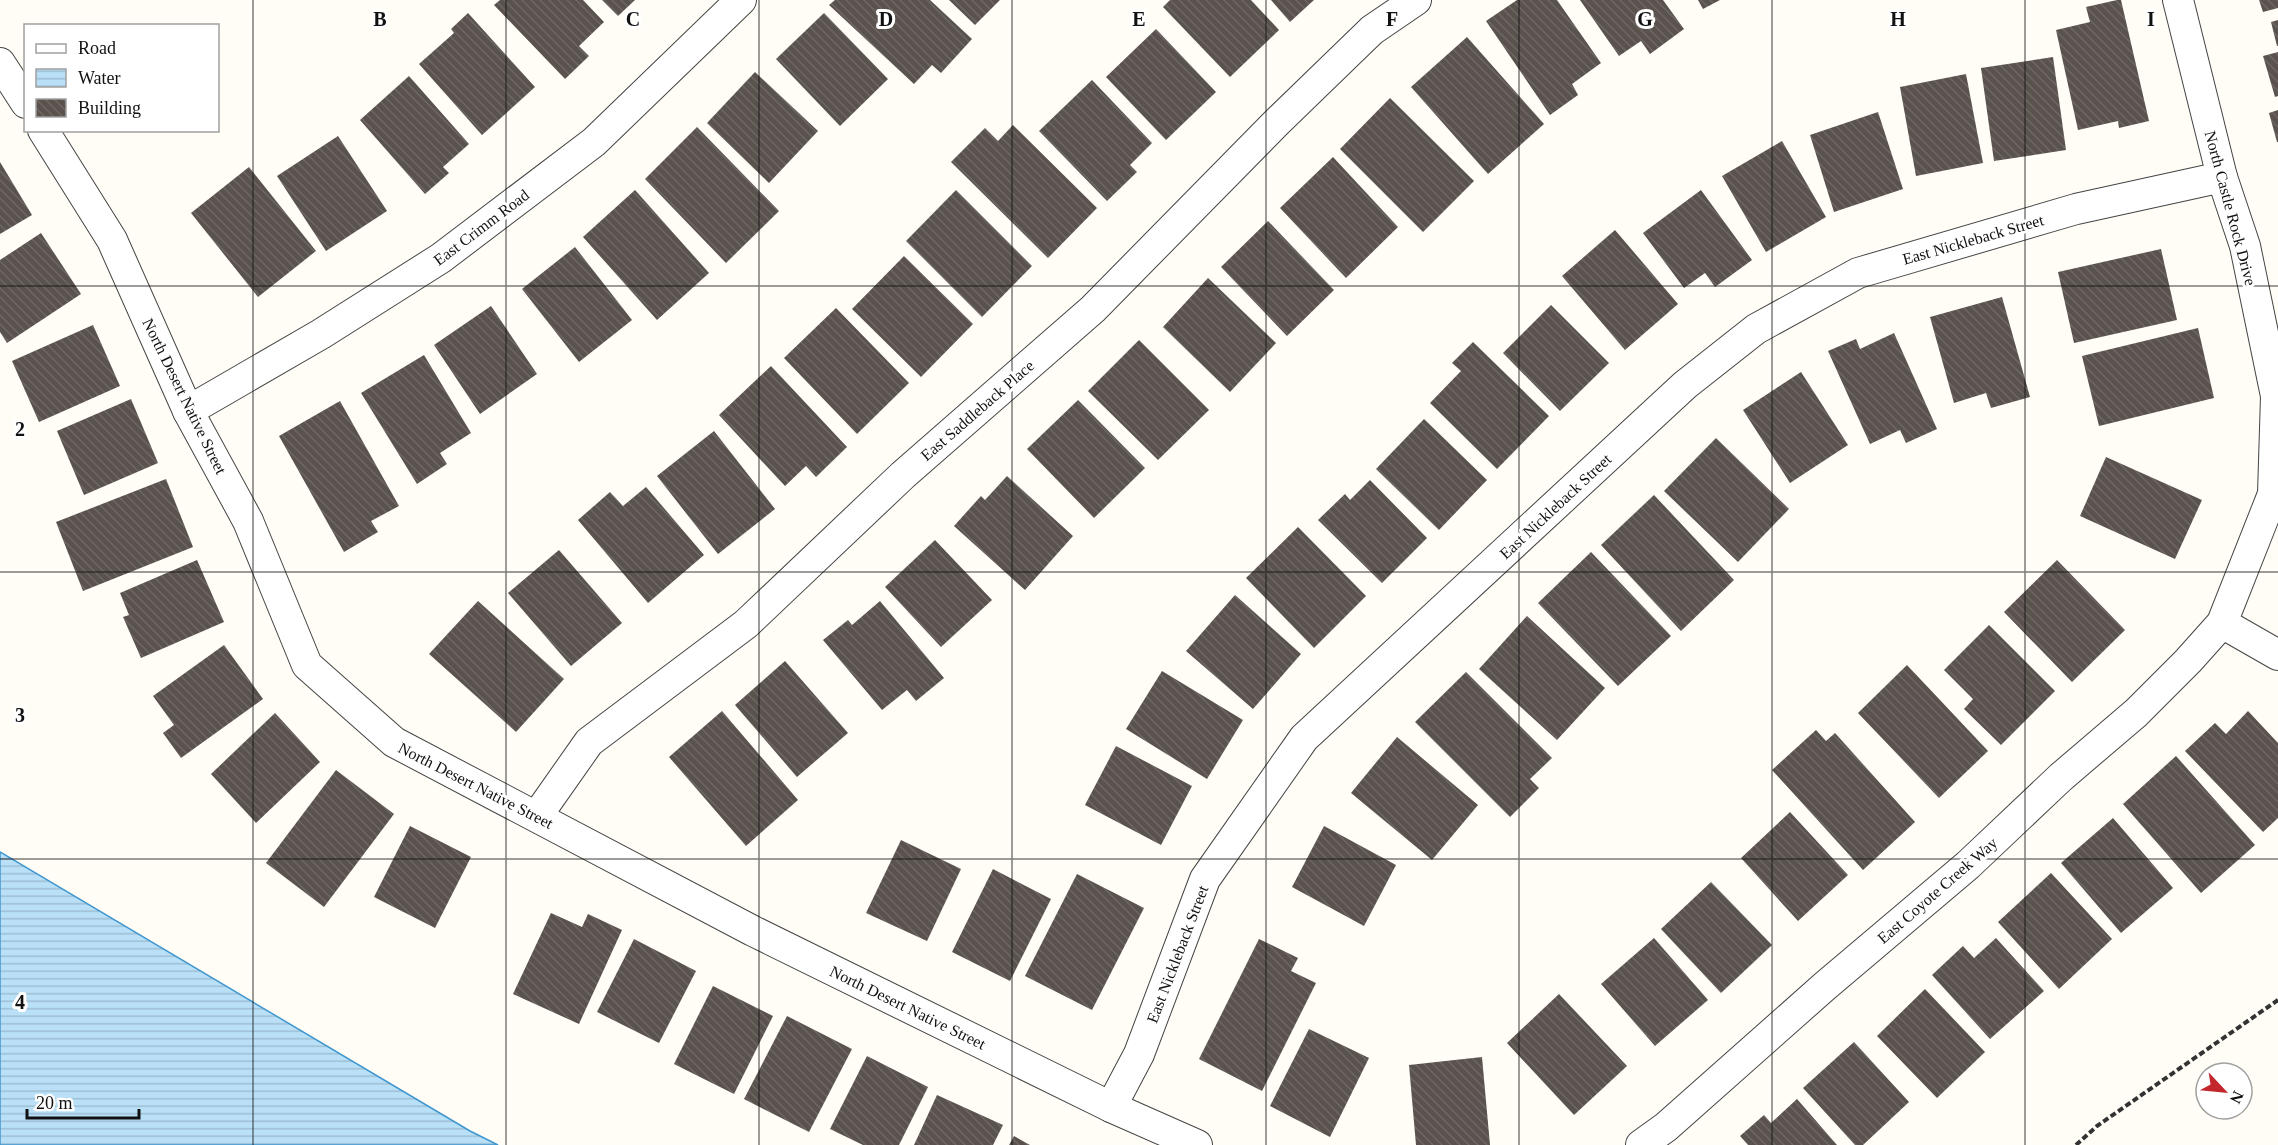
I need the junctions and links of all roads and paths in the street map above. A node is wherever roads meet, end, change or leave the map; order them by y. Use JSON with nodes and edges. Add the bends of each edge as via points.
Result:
{"nodes":[{"id":1,"x":741,"y":0,"type":"edge"},
{"id":2,"x":1416,"y":0,"type":"edge"},
{"id":3,"x":2178,"y":0,"type":"edge"},
{"id":4,"x":0,"y":63,"type":"edge"},
{"id":5,"x":24,"y":100,"type":"edge"},
{"id":6,"x":44,"y":132,"type":"edge"},
{"id":7,"x":2222,"y":177,"type":"junction"},
{"id":8,"x":188,"y":411,"type":"junction"},
{"id":9,"x":2222,"y":623,"type":"junction"},
{"id":10,"x":2278,"y":655,"type":"edge"},
{"id":11,"x":537,"y":816,"type":"junction"},
{"id":12,"x":2278,"y":1000,"type":"edge"},
{"id":13,"x":1111,"y":1107,"type":"junction"},
{"id":14,"x":1197,"y":1145,"type":"edge"},
{"id":15,"x":1641,"y":1145,"type":"edge"},
{"id":16,"x":2076,"y":1145,"type":"edge"}],
"edges":[{"from":1,"to":8,"type":"street","name":"East Crimm Road","via":[[594,142],[441,258]]},
{"from":2,"to":11,"type":"street","name":"East Saddleback Place","via":[[1372,30],[1093,309],[903,476],[746,624],[589,742]]},
{"from":3,"to":7,"type":"street","name":"North Castle Rock Drive"},
{"from":4,"to":5,"type":"street"},
{"from":6,"to":8,"type":"street","name":"North Desert Native Street","via":[[112,240]]},
{"from":7,"to":9,"type":"street","name":"North Castle Rock Drive","via":[[2245,246],[2276,396],[2273,494]]},
{"from":7,"to":13,"type":"street","name":"East Nickleback Street","via":[[2076,209],[1857,273],[1756,329],[1685,385],[1304,738],[1205,879],[1139,1054]]},
{"from":8,"to":11,"type":"street","name":"North Desert Native Street","via":[[248,521],[307,665],[393,742]]},
{"from":9,"to":10,"type":"street"},
{"from":9,"to":15,"type":"street","name":"East Coyote Creek Way","via":[[2136,713],[1968,865]]},
{"from":11,"to":13,"type":"street","name":"North Desert Native Street","via":[[753,931]]},
{"from":12,"to":16,"type":"path","via":[[2097,1126]]},
{"from":13,"to":14,"type":"street","name":"North Desert Native Street"}]}
